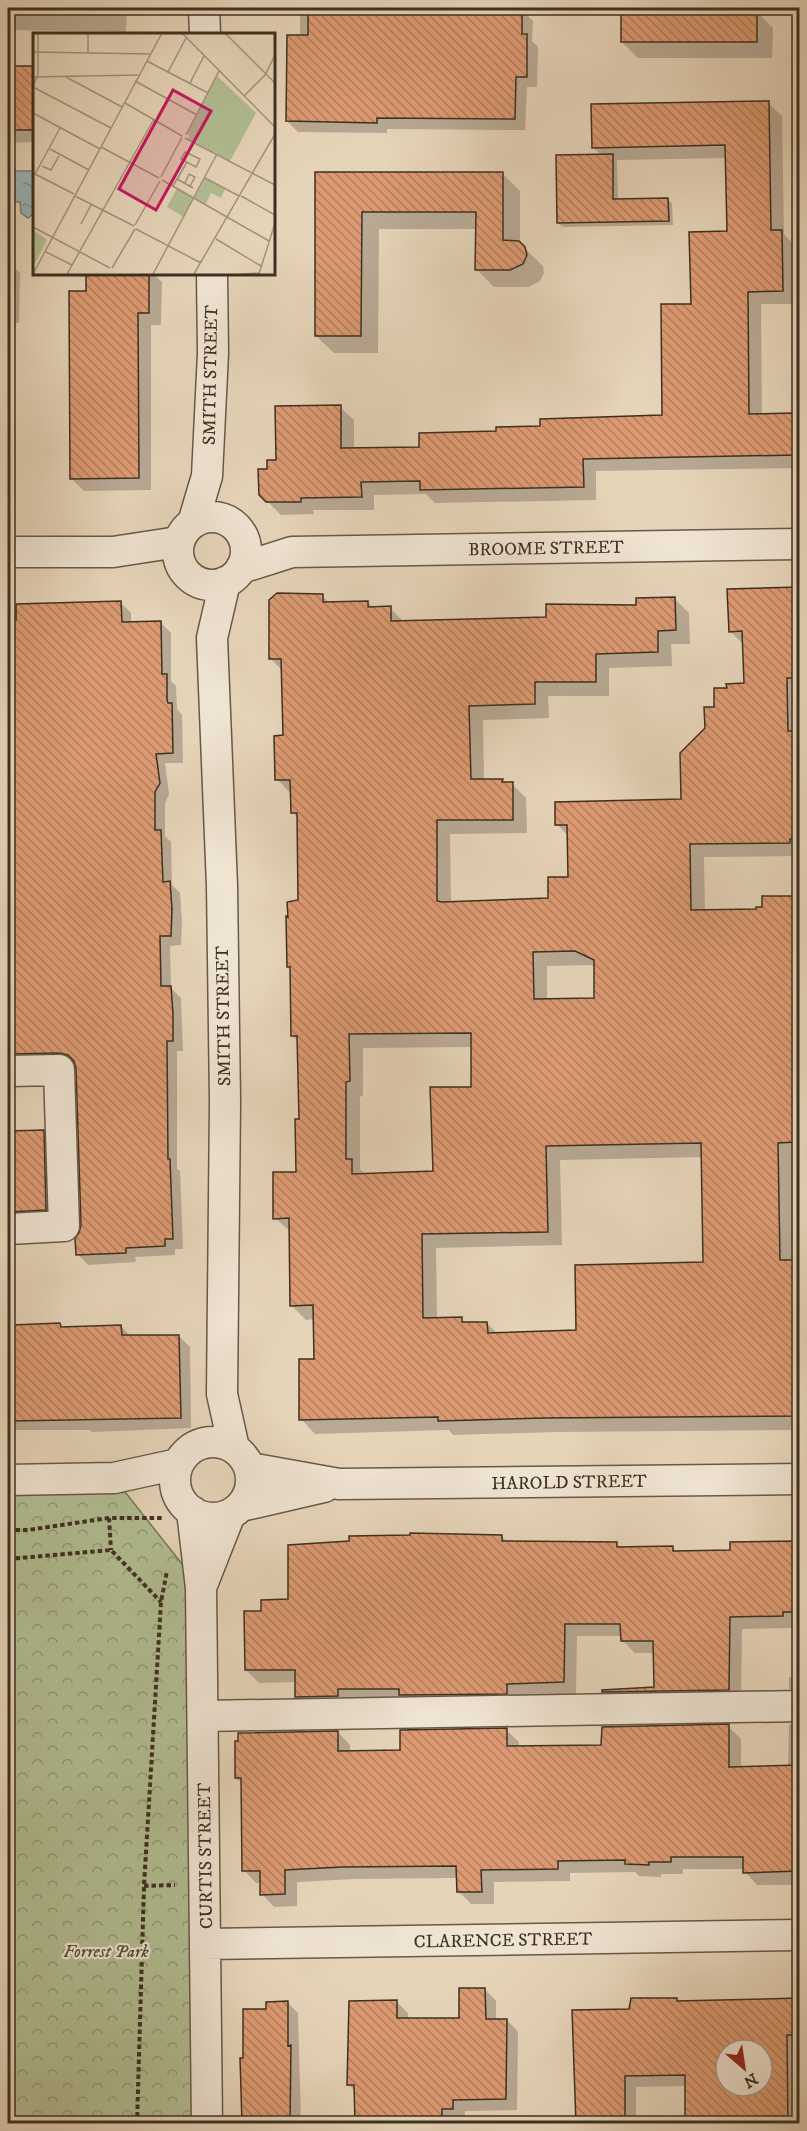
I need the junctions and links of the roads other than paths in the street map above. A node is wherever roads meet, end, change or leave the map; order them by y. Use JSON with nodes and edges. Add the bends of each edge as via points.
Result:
{"nodes":[{"id":1,"x":204,"y":8,"type":"edge"},
{"id":2,"x":205,"y":33,"type":"edge"},
{"id":3,"x":212,"y":274,"type":"edge"},
{"id":4,"x":207,"y":476,"type":"junction"},
{"id":5,"x":232,"y":526,"type":"junction"},
{"id":6,"x":800,"y":543,"type":"edge"},
{"id":7,"x":8,"y":552,"type":"edge"},
{"id":8,"x":292,"y":552,"type":"junction"},
{"id":9,"x":187,"y":553,"type":"junction"},
{"id":10,"x":233,"y":575,"type":"junction"},
{"id":11,"x":212,"y":638,"type":"junction"},
{"id":12,"x":8,"y":1071,"type":"edge"},
{"id":13,"x":8,"y":1229,"type":"edge"},
{"id":14,"x":222,"y":1394,"type":"junction"},
{"id":15,"x":186,"y":1455,"type":"junction"},
{"id":16,"x":242,"y":1458,"type":"junction"},
{"id":17,"x":114,"y":1478,"type":"junction"},
{"id":18,"x":800,"y":1479,"type":"edge"},
{"id":19,"x":8,"y":1480,"type":"edge"},
{"id":20,"x":339,"y":1484,"type":"junction"},
{"id":21,"x":236,"y":1510,"type":"junction"},
{"id":22,"x":183,"y":1515,"type":"junction"},
{"id":23,"x":201,"y":1588,"type":"junction"},
{"id":24,"x":800,"y":1706,"type":"edge"},
{"id":25,"x":203,"y":1716,"type":"junction"},
{"id":26,"x":800,"y":1935,"type":"edge"},
{"id":27,"x":206,"y":1944,"type":"junction"},
{"id":28,"x":207,"y":2124,"type":"edge"}],
"edges":[{"from":1,"to":2,"type":"street"},
{"from":3,"to":4,"type":"street","name":"SMITH STREET"},
{"from":4,"to":5,"type":"street","name":"SMITH STREET"},
{"from":4,"to":9,"type":"street","name":"SMITH STREET"},
{"from":5,"to":8,"type":"street","name":"BROOME STREET"},
{"from":5,"to":9,"type":"street","via":[[212,517]]},
{"from":5,"to":10,"type":"street","via":[[244,543],[245,557]]},
{"from":6,"to":8,"type":"street","name":"BROOME STREET"},
{"from":7,"to":9,"type":"street"},
{"from":8,"to":10,"type":"street","name":"BROOME STREET"},
{"from":9,"to":10,"type":"street","via":[[203,584],[214,585]]},
{"from":9,"to":11,"type":"street","name":"SMITH STREET"},
{"from":10,"to":11,"type":"street","name":"SMITH STREET"},
{"from":11,"to":14,"type":"street","name":"SMITH STREET","via":[[222,886]]},
{"from":12,"to":13,"type":"street","via":[[59,1070],[64,1226]]},
{"from":14,"to":15,"type":"street","name":"SMITH STREET"},
{"from":14,"to":16,"type":"street","name":"SMITH STREET"},
{"from":15,"to":16,"type":"street","via":[[215,1441]]},
{"from":15,"to":17,"type":"street"},
{"from":15,"to":22,"type":"street","via":[[175,1484]]},
{"from":16,"to":20,"type":"street","name":"HAROLD STREET"},
{"from":16,"to":21,"type":"street","via":[[252,1478],[247,1497]]},
{"from":17,"to":19,"type":"street"},
{"from":17,"to":22,"type":"street"},
{"from":18,"to":20,"type":"street","name":"HAROLD STREET"},
{"from":20,"to":21,"type":"street","name":"HAROLD STREET"},
{"from":21,"to":22,"type":"street","via":[[211,1518]]},
{"from":21,"to":23,"type":"street","name":"CURTIS STREET"},
{"from":22,"to":23,"type":"street","name":"CURTIS STREET"},
{"from":23,"to":25,"type":"street","name":"CURTIS STREET"},
{"from":24,"to":25,"type":"street"},
{"from":25,"to":27,"type":"street","name":"CURTIS STREET"},
{"from":26,"to":27,"type":"street","name":"CLARENCE STREET"},
{"from":27,"to":28,"type":"street","name":"CURTIS STREET"}]}
